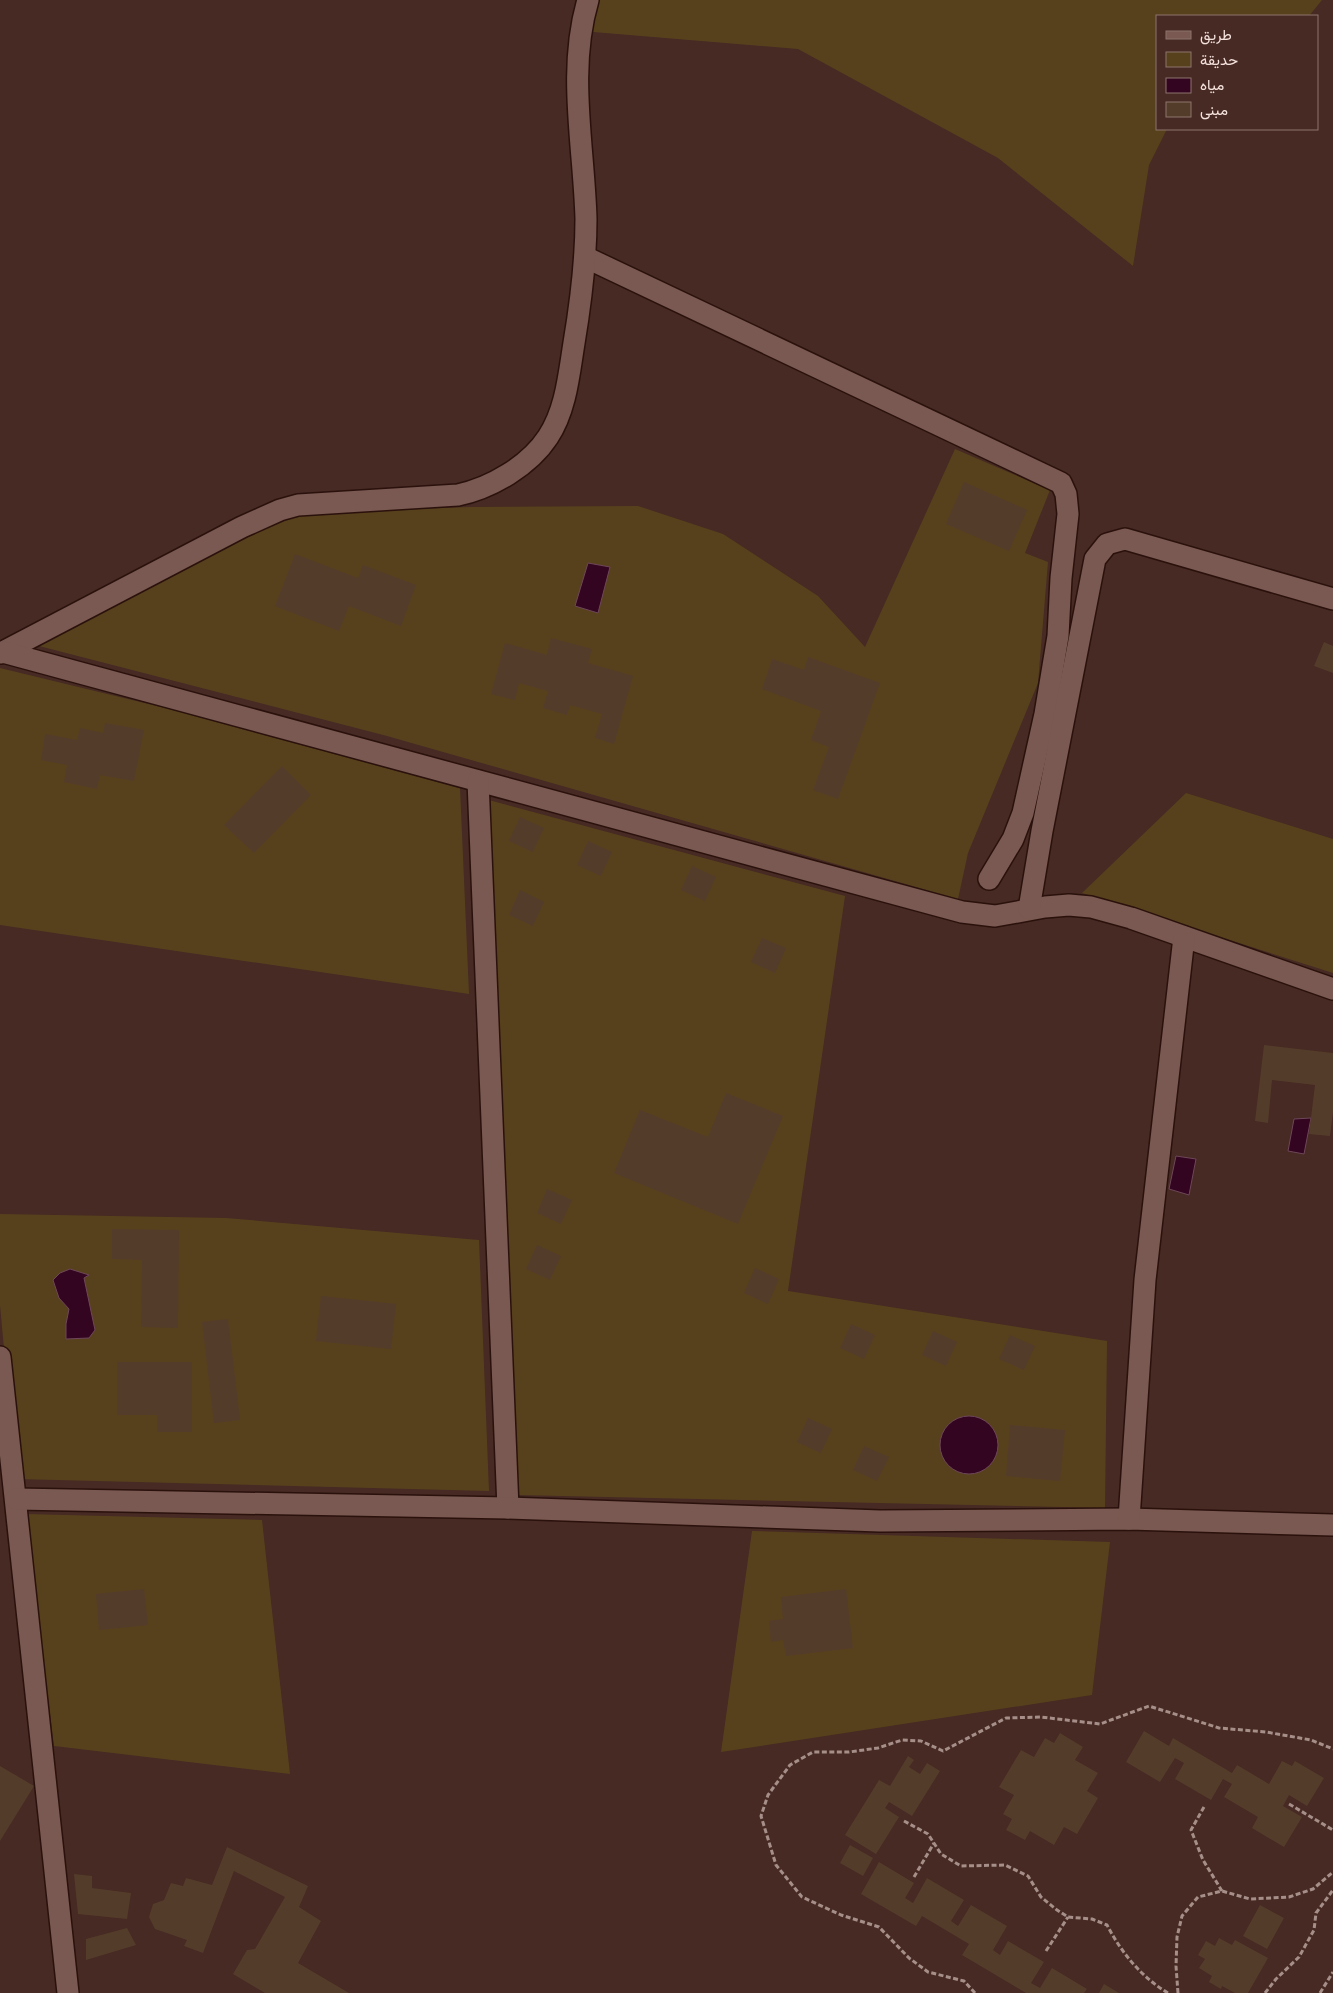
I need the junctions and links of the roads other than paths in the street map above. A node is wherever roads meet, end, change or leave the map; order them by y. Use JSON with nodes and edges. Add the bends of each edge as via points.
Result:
{"nodes":[{"id":1,"x":588,"y":0,"type":"edge"},
{"id":2,"x":585,"y":257,"type":"junction"},
{"id":3,"x":1333,"y":599,"type":"edge"},
{"id":4,"x":2,"y":653,"type":"edge"},
{"id":5,"x":478,"y":781,"type":"junction"},
{"id":6,"x":989,"y":879,"type":"dead end"},
{"id":7,"x":1029,"y":909,"type":"junction"},
{"id":8,"x":1184,"y":937,"type":"junction"},
{"id":9,"x":1333,"y":989,"type":"edge"},
{"id":10,"x":0,"y":1357,"type":"edge"},
{"id":11,"x":16,"y":1499,"type":"junction"},
{"id":12,"x":508,"y":1508,"type":"junction"},
{"id":13,"x":1129,"y":1518,"type":"junction"},
{"id":14,"x":1333,"y":1526,"type":"edge"},
{"id":15,"x":68,"y":1993,"type":"edge"}],
"edges":[{"from":1,"to":2,"type":"street","via":[[577,67],[586,218]]},
{"from":2,"to":4,"type":"street","via":[[573,349],[560,412],[548,438],[495,484],[458,495],[298,505],[280,510]]},
{"from":2,"to":6,"type":"street","via":[[1061,483],[1068,514],[1058,636],[1045,714],[1023,812],[1013,839]]},
{"from":3,"to":7,"type":"street","via":[[1126,539],[1107,544],[1095,559]]},
{"from":4,"to":5,"type":"street"},
{"from":5,"to":7,"type":"street","via":[[962,912],[995,916]]},
{"from":5,"to":12,"type":"street"},
{"from":7,"to":8,"type":"street","via":[[1069,905],[1091,907]]},
{"from":8,"to":9,"type":"street"},
{"from":8,"to":13,"type":"street","via":[[1146,1280]]},
{"from":10,"to":11,"type":"street"},
{"from":11,"to":12,"type":"street"},
{"from":11,"to":15,"type":"street"},
{"from":12,"to":13,"type":"street","via":[[880,1521]]},
{"from":13,"to":14,"type":"street"}]}
